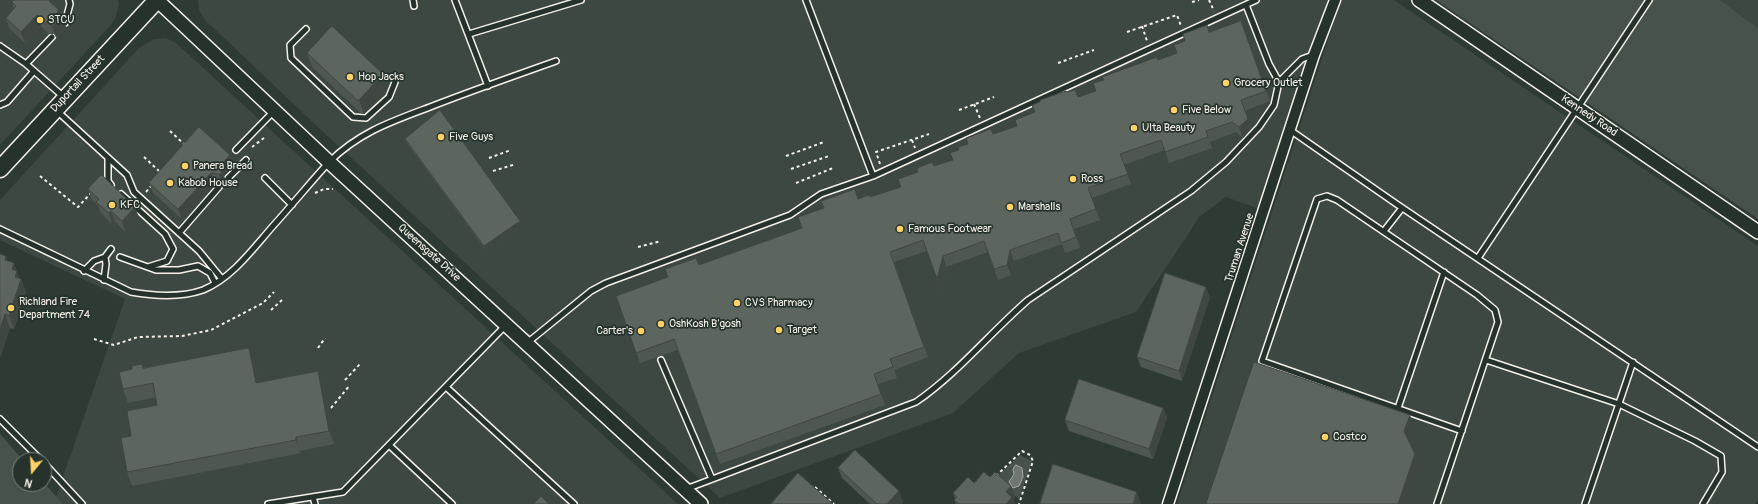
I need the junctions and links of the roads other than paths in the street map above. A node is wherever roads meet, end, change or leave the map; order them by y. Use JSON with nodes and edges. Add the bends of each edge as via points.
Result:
{"nodes":[{"id":1,"x":69,"y":0,"type":"edge"},
{"id":2,"x":157,"y":0,"type":"edge"},
{"id":3,"x":413,"y":0,"type":"edge"},
{"id":4,"x":455,"y":0,"type":"edge"},
{"id":5,"x":582,"y":0,"type":"edge"},
{"id":6,"x":806,"y":0,"type":"edge"},
{"id":7,"x":1256,"y":0,"type":"edge"},
{"id":8,"x":1335,"y":0,"type":"edge"},
{"id":9,"x":1419,"y":0,"type":"edge"},
{"id":10,"x":1649,"y":0,"type":"edge"},
{"id":11,"x":1246,"y":5,"type":"junction"},
{"id":12,"x":414,"y":6,"type":"dead end"},
{"id":13,"x":65,"y":23,"type":"dead end"},
{"id":14,"x":306,"y":29,"type":"dead end"},
{"id":15,"x":468,"y":34,"type":"junction"},
{"id":16,"x":52,"y":37,"type":"edge"},
{"id":17,"x":0,"y":46,"type":"edge"},
{"id":18,"x":1314,"y":55,"type":"junction"},
{"id":19,"x":556,"y":61,"type":"dead end"},
{"id":20,"x":26,"y":64,"type":"junction"},
{"id":21,"x":34,"y":71,"type":"junction"},
{"id":22,"x":395,"y":82,"type":"dead end"},
{"id":23,"x":1279,"y":82,"type":"junction"},
{"id":24,"x":488,"y":86,"type":"junction"},
{"id":25,"x":60,"y":103,"type":"junction"},
{"id":26,"x":0,"y":105,"type":"edge"},
{"id":27,"x":1577,"y":108,"type":"junction"},
{"id":28,"x":275,"y":111,"type":"junction"},
{"id":29,"x":1290,"y":130,"type":"junction"},
{"id":30,"x":236,"y":150,"type":"dead end"},
{"id":31,"x":108,"y":158,"type":"junction"},
{"id":32,"x":246,"y":160,"type":"dead end"},
{"id":33,"x":329,"y":162,"type":"junction"},
{"id":34,"x":0,"y":169,"type":"edge"},
{"id":35,"x":873,"y":176,"type":"junction"},
{"id":36,"x":228,"y":178,"type":"dead end"},
{"id":37,"x":265,"y":178,"type":"dead end"},
{"id":38,"x":113,"y":187,"type":"edge"},
{"id":39,"x":219,"y":187,"type":"dead end"},
{"id":40,"x":119,"y":192,"type":"edge"},
{"id":41,"x":292,"y":204,"type":"junction"},
{"id":42,"x":1402,"y":208,"type":"junction"},
{"id":43,"x":0,"y":230,"type":"edge"},
{"id":44,"x":1384,"y":231,"type":"junction"},
{"id":45,"x":1758,"y":232,"type":"edge"},
{"id":46,"x":179,"y":233,"type":"junction"},
{"id":47,"x":111,"y":249,"type":"dead end"},
{"id":48,"x":105,"y":257,"type":"junction"},
{"id":49,"x":120,"y":258,"type":"dead end"},
{"id":50,"x":1478,"y":258,"type":"junction"},
{"id":51,"x":148,"y":267,"type":"junction"},
{"id":52,"x":84,"y":271,"type":"junction"},
{"id":53,"x":1444,"y":272,"type":"junction"},
{"id":54,"x":222,"y":279,"type":"junction"},
{"id":55,"x":104,"y":280,"type":"junction"},
{"id":56,"x":215,"y":283,"type":"junction"},
{"id":57,"x":507,"y":324,"type":"junction"},
{"id":58,"x":527,"y":343,"type":"junction"},
{"id":59,"x":661,"y":360,"type":"dead end"},
{"id":60,"x":1486,"y":360,"type":"junction"},
{"id":61,"x":1633,"y":362,"type":"junction"},
{"id":62,"x":446,"y":387,"type":"junction"},
{"id":63,"x":1619,"y":404,"type":"junction"},
{"id":64,"x":1398,"y":408,"type":"junction"},
{"id":65,"x":0,"y":419,"type":"edge"},
{"id":66,"x":1462,"y":431,"type":"junction"},
{"id":67,"x":389,"y":445,"type":"junction"},
{"id":68,"x":1758,"y":447,"type":"edge"},
{"id":69,"x":33,"y":452,"type":"edge"},
{"id":70,"x":52,"y":472,"type":"edge"},
{"id":71,"x":712,"y":479,"type":"junction"},
{"id":72,"x":685,"y":489,"type":"junction"},
{"id":73,"x":313,"y":497,"type":"junction"},
{"id":74,"x":82,"y":504,"type":"edge"},
{"id":75,"x":268,"y":504,"type":"edge"},
{"id":76,"x":315,"y":504,"type":"edge"},
{"id":77,"x":452,"y":504,"type":"edge"},
{"id":78,"x":574,"y":504,"type":"edge"},
{"id":79,"x":701,"y":504,"type":"edge"},
{"id":80,"x":1168,"y":504,"type":"edge"},
{"id":81,"x":1437,"y":504,"type":"edge"},
{"id":82,"x":1585,"y":504,"type":"edge"},
{"id":83,"x":1703,"y":504,"type":"edge"}],
"edges":[{"from":1,"to":13,"type":"lane"},
{"from":2,"to":25,"type":"main road","name":"Duportail Street"},
{"from":2,"to":28,"type":"street","name":"Queensgate Drive"},
{"from":3,"to":12,"type":"lane"},
{"from":4,"to":15,"type":"lane"},
{"from":5,"to":15,"type":"lane"},
{"from":6,"to":35,"type":"lane"},
{"from":7,"to":11,"type":"lane"},
{"from":8,"to":18,"type":"street","name":"Truman Avenue"},
{"from":9,"to":27,"type":"street","name":"Kennedy Road"},
{"from":10,"to":27,"type":"lane"},
{"from":11,"to":23,"type":"lane","via":[[1269,64]]},
{"from":11,"to":35,"type":"lane"},
{"from":14,"to":22,"type":"lane","via":[[290,45],[291,58],[353,117],[366,118],[389,97]]},
{"from":15,"to":24,"type":"lane"},
{"from":16,"to":20,"type":"lane"},
{"from":17,"to":20,"type":"lane"},
{"from":18,"to":23,"type":"lane","via":[[1302,59]]},
{"from":18,"to":29,"type":"street","name":"Truman Avenue"},
{"from":19,"to":24,"type":"lane"},
{"from":20,"to":21,"type":"lane"},
{"from":21,"to":25,"type":"lane"},
{"from":21,"to":26,"type":"lane","via":[[6,102]]},
{"from":23,"to":71,"type":"lane","via":[[1274,105],[1259,127],[1226,162],[1191,191],[1028,300],[934,390],[916,402]]},
{"from":24,"to":33,"type":"lane","via":[[366,133],[344,147]]},
{"from":25,"to":31,"type":"lane"},
{"from":25,"to":34,"type":"main road","name":"Duportail Street"},
{"from":27,"to":45,"type":"street","name":"Kennedy Road"},
{"from":27,"to":50,"type":"lane"},
{"from":28,"to":30,"type":"lane"},
{"from":28,"to":33,"type":"street","name":"Queensgate Drive"},
{"from":29,"to":42,"type":"lane"},
{"from":29,"to":80,"type":"street","name":"Truman Avenue"},
{"from":31,"to":38,"type":"lane","via":[[108,181]]},
{"from":31,"to":46,"type":"lane","via":[[127,175],[134,192]]},
{"from":32,"to":36,"type":"lane"},
{"from":33,"to":41,"type":"lane"},
{"from":33,"to":57,"type":"street","name":"Queensgate Drive"},
{"from":35,"to":58,"type":"lane","via":[[820,194],[790,214],[606,283],[591,291]]},
{"from":37,"to":41,"type":"lane"},
{"from":39,"to":46,"type":"lane"},
{"from":40,"to":51,"type":"lane","via":[[165,234],[172,249],[167,261]]},
{"from":41,"to":54,"type":"lane","via":[[242,261]]},
{"from":42,"to":44,"type":"lane"},
{"from":42,"to":50,"type":"lane"},
{"from":43,"to":52,"type":"lane"},
{"from":44,"to":53,"type":"lane"},
{"from":44,"to":64,"type":"lane","via":[[1337,200],[1327,196],[1317,199],[1262,361]]},
{"from":46,"to":54,"type":"lane","via":[[199,251]]},
{"from":47,"to":48,"type":"lane"},
{"from":48,"to":52,"type":"lane","via":[[94,261]]},
{"from":48,"to":55,"type":"lane"},
{"from":49,"to":51,"type":"lane"},
{"from":50,"to":61,"type":"lane"},
{"from":51,"to":56,"type":"lane","via":[[156,270],[179,270],[198,266],[210,274]]},
{"from":52,"to":55,"type":"lane"},
{"from":53,"to":60,"type":"lane","via":[[1495,310],[1498,322]]},
{"from":53,"to":64,"type":"lane"},
{"from":54,"to":56,"type":"lane"},
{"from":55,"to":56,"type":"lane","via":[[131,292],[153,296],[203,290]]},
{"from":57,"to":58,"type":"street","name":"Queensgate Drive"},
{"from":57,"to":62,"type":"lane"},
{"from":58,"to":72,"type":"street","name":"Queensgate Drive"},
{"from":59,"to":71,"type":"lane"},
{"from":60,"to":63,"type":"lane"},
{"from":60,"to":66,"type":"lane"},
{"from":61,"to":63,"type":"lane"},
{"from":61,"to":68,"type":"lane"},
{"from":62,"to":67,"type":"lane"},
{"from":62,"to":78,"type":"lane"},
{"from":63,"to":82,"type":"lane"},
{"from":63,"to":83,"type":"lane","via":[[1721,456],[1722,472]]},
{"from":64,"to":66,"type":"lane"},
{"from":65,"to":69,"type":"lane"},
{"from":66,"to":81,"type":"lane"},
{"from":67,"to":73,"type":"lane","via":[[343,492]]},
{"from":67,"to":77,"type":"lane"},
{"from":70,"to":74,"type":"lane"},
{"from":71,"to":72,"type":"lane"},
{"from":72,"to":79,"type":"street","name":"Queensgate Drive"},
{"from":73,"to":75,"type":"lane"},
{"from":73,"to":76,"type":"lane"}]}
